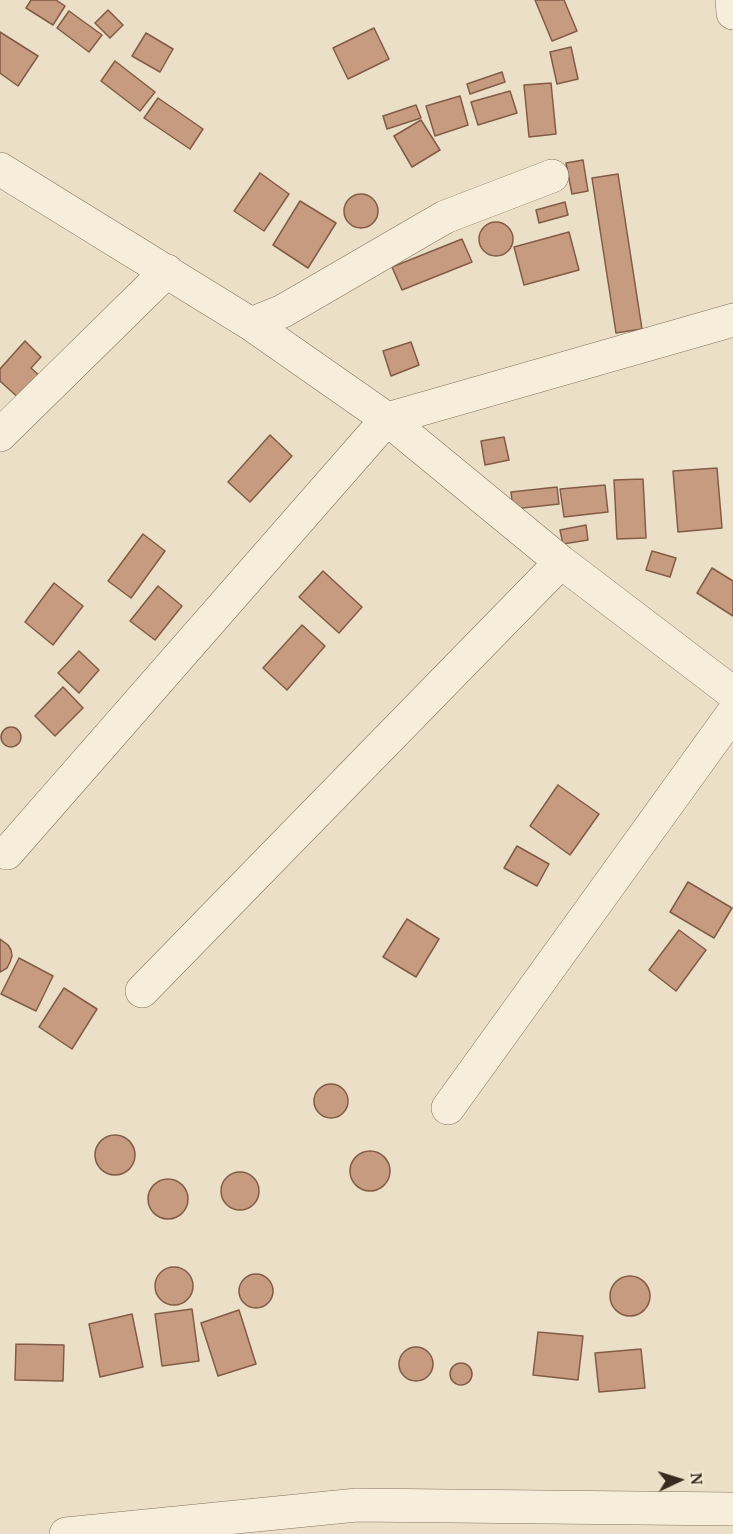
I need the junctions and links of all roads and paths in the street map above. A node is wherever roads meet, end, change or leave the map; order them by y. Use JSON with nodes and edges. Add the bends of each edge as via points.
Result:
{"nodes":[{"id":1,"x":732,"y":0,"type":"edge"},
{"id":2,"x":733,"y":13,"type":"edge"},
{"id":3,"x":0,"y":169,"type":"edge"},
{"id":4,"x":552,"y":176,"type":"dead end"},
{"id":5,"x":166,"y":271,"type":"junction"},
{"id":6,"x":733,"y":320,"type":"edge"},
{"id":7,"x":251,"y":324,"type":"junction"},
{"id":8,"x":387,"y":419,"type":"junction"},
{"id":9,"x":0,"y":435,"type":"edge"},
{"id":10,"x":561,"y":562,"type":"junction"},
{"id":11,"x":733,"y":693,"type":"edge"},
{"id":12,"x":733,"y":713,"type":"edge"},
{"id":13,"x":7,"y":853,"type":"dead end"},
{"id":14,"x":142,"y":991,"type":"dead end"},
{"id":15,"x":448,"y":1108,"type":"dead end"},
{"id":16,"x":733,"y":1509,"type":"edge"},
{"id":17,"x":66,"y":1534,"type":"edge"}],
"edges":[{"from":1,"to":2,"type":"street"},
{"from":3,"to":5,"type":"street"},
{"from":4,"to":7,"type":"street","via":[[445,217],[283,311]]},
{"from":5,"to":7,"type":"street"},
{"from":5,"to":9,"type":"street"},
{"from":6,"to":8,"type":"street"},
{"from":7,"to":8,"type":"street"},
{"from":8,"to":10,"type":"street"},
{"from":8,"to":13,"type":"street"},
{"from":10,"to":11,"type":"street"},
{"from":10,"to":14,"type":"street"},
{"from":12,"to":15,"type":"street"},
{"from":16,"to":17,"type":"street","via":[[357,1505]]}]}
